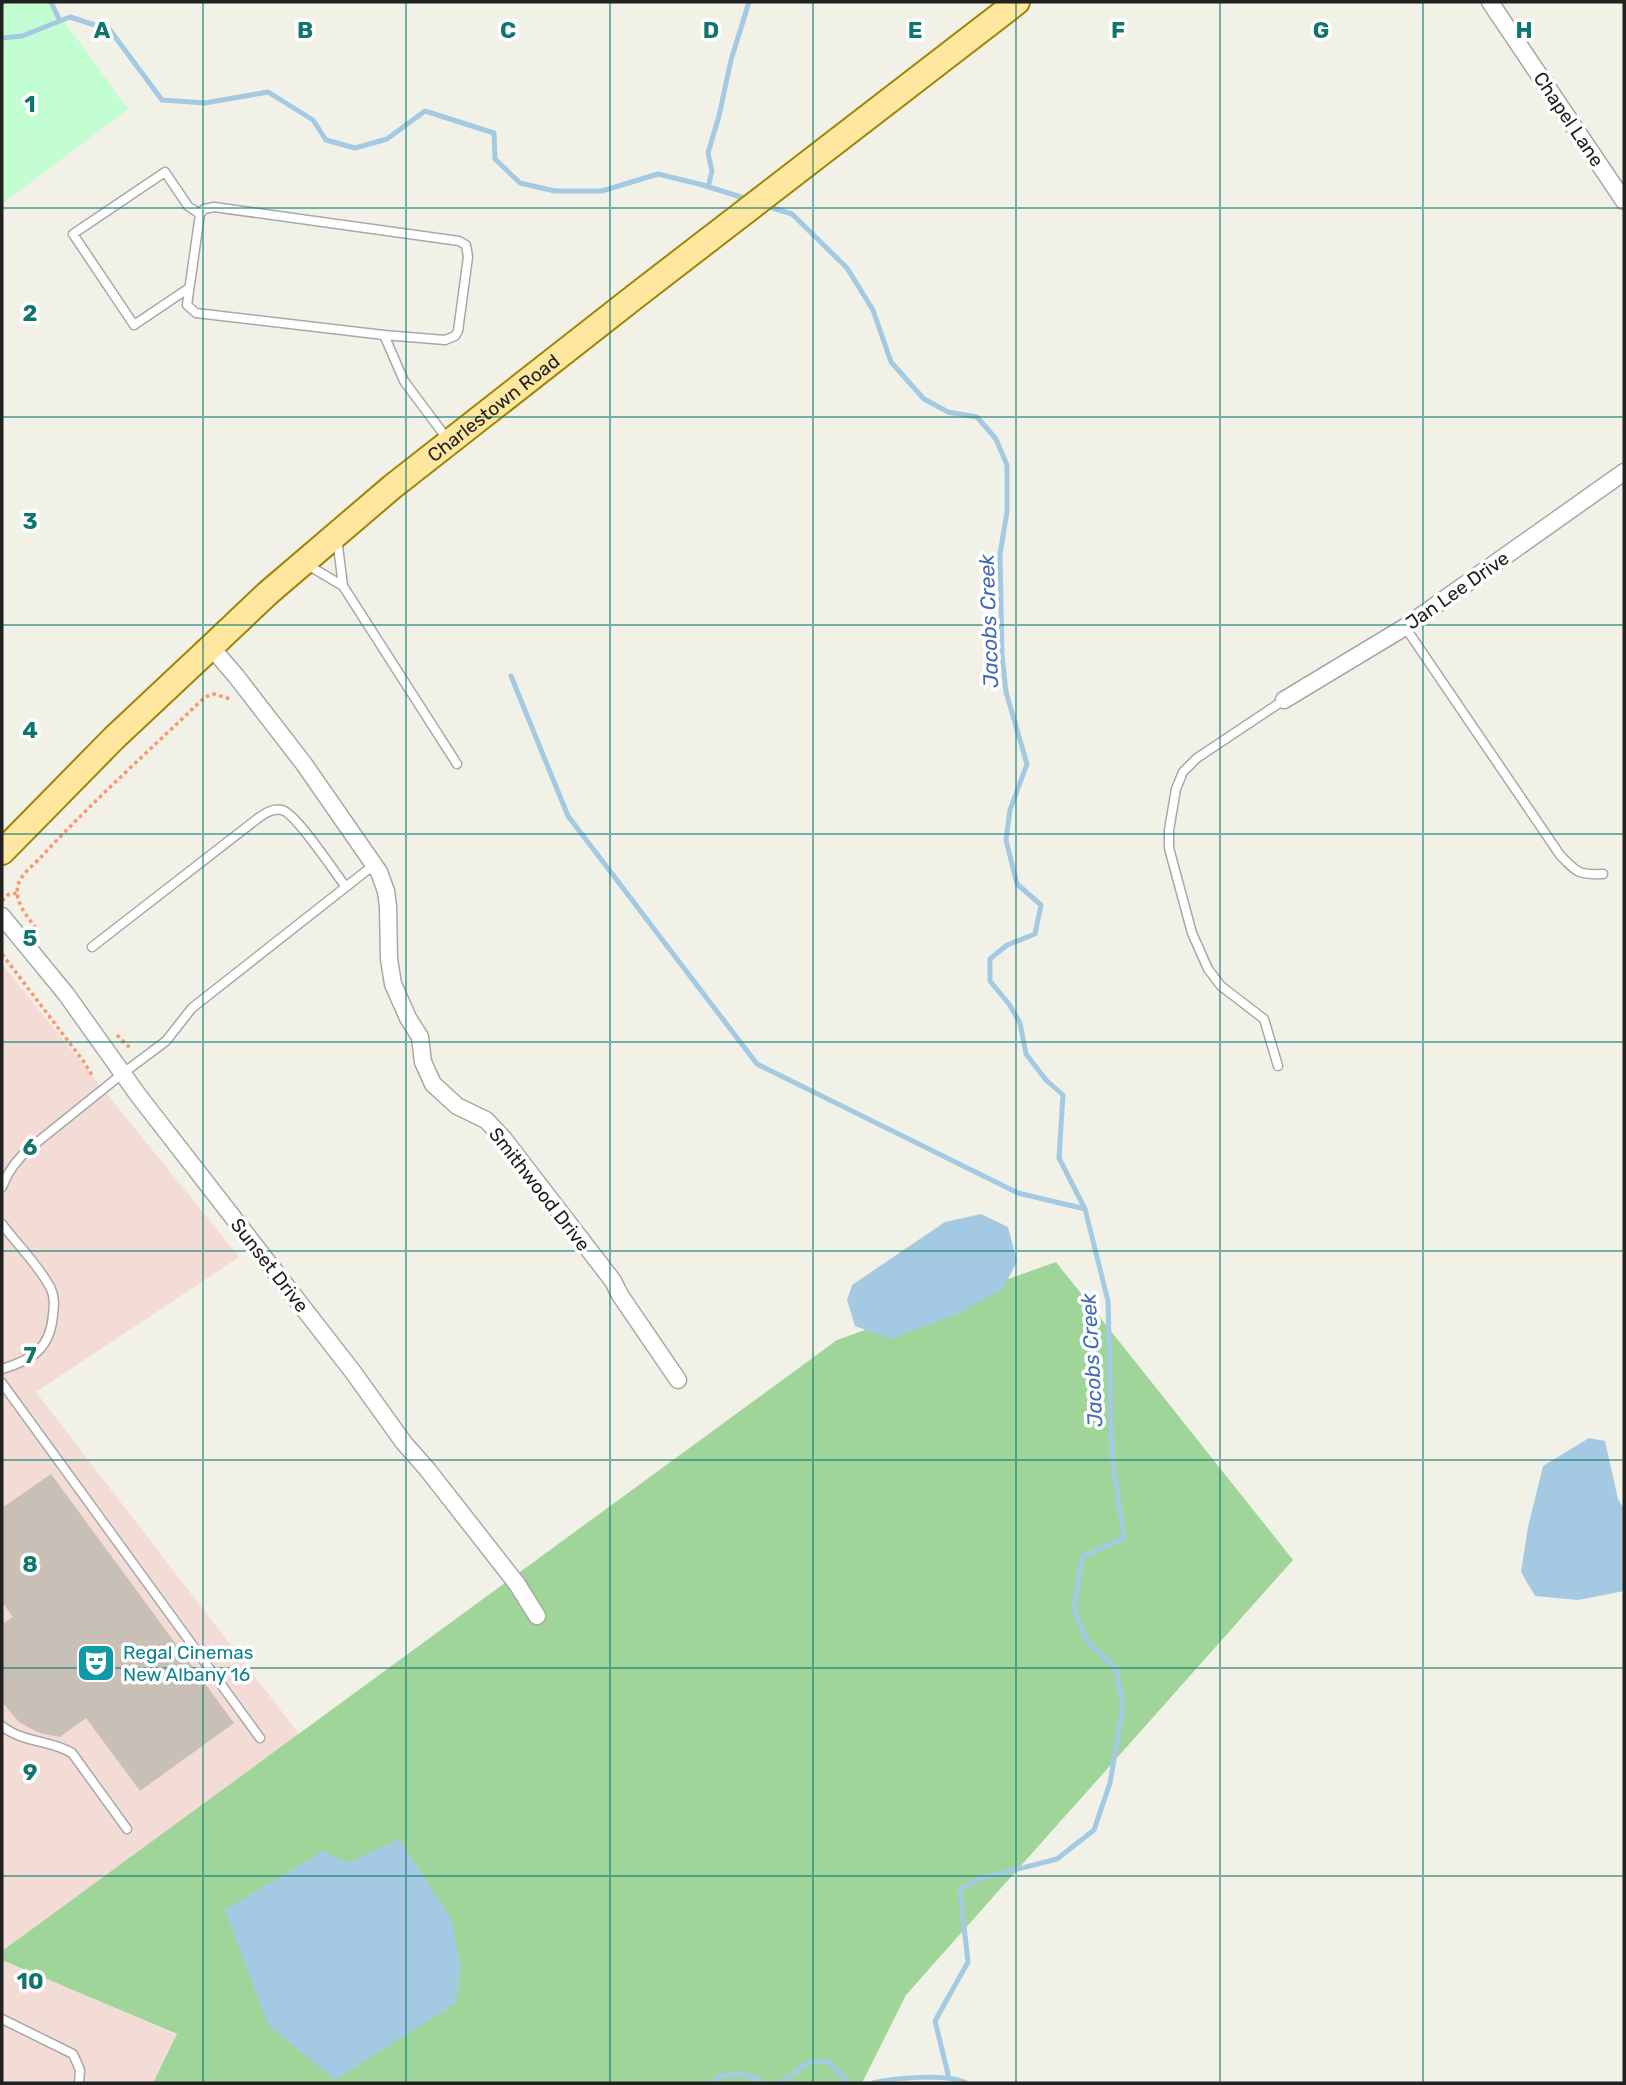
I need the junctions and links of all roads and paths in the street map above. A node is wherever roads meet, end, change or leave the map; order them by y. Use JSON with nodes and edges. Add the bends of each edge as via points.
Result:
{"nodes":[{"id":1,"x":1017,"y":2,"type":"edge"},
{"id":2,"x":1490,"y":2,"type":"edge"},
{"id":3,"x":1624,"y":201,"type":"edge"},
{"id":4,"x":200,"y":214,"type":"junction"},
{"id":5,"x":189,"y":288,"type":"junction"},
{"id":6,"x":384,"y":335,"type":"junction"},
{"id":7,"x":450,"y":442,"type":"junction"},
{"id":8,"x":1624,"y":472,"type":"edge"},
{"id":9,"x":337,"y":534,"type":"junction"},
{"id":10,"x":303,"y":562,"type":"junction"},
{"id":11,"x":343,"y":586,"type":"junction"},
{"id":12,"x":1405,"y":627,"type":"junction"},
{"id":13,"x":211,"y":647,"type":"junction"},
{"id":14,"x":230,"y":699,"type":"dead end"},
{"id":15,"x":1284,"y":700,"type":"joint"},
{"id":16,"x":457,"y":764,"type":"dead end"},
{"id":17,"x":2,"y":852,"type":"edge"},
{"id":18,"x":374,"y":864,"type":"junction"},
{"id":19,"x":1603,"y":874,"type":"dead end"},
{"id":20,"x":345,"y":887,"type":"junction"},
{"id":21,"x":18,"y":893,"type":"junction"},
{"id":22,"x":2,"y":902,"type":"edge"},
{"id":23,"x":2,"y":916,"type":"edge"},
{"id":24,"x":38,"y":930,"type":"dead end"},
{"id":25,"x":92,"y":947,"type":"dead end"},
{"id":26,"x":2,"y":954,"type":"edge"},
{"id":27,"x":113,"y":1029,"type":"dead end"},
{"id":28,"x":130,"y":1048,"type":"dead end"},
{"id":29,"x":1278,"y":1066,"type":"dead end"},
{"id":30,"x":122,"y":1073,"type":"junction"},
{"id":31,"x":93,"y":1077,"type":"dead end"},
{"id":32,"x":2,"y":1188,"type":"edge"},
{"id":33,"x":2,"y":1224,"type":"edge"},
{"id":34,"x":2,"y":1369,"type":"edge"},
{"id":35,"x":678,"y":1380,"type":"dead end"},
{"id":36,"x":2,"y":1383,"type":"edge"},
{"id":37,"x":537,"y":1616,"type":"dead end"},
{"id":38,"x":2,"y":1726,"type":"edge"},
{"id":39,"x":260,"y":1738,"type":"dead end"},
{"id":40,"x":127,"y":1829,"type":"dead end"},
{"id":41,"x":2,"y":2019,"type":"edge"},
{"id":42,"x":79,"y":2083,"type":"edge"}],
"edges":[{"from":1,"to":7,"type":"main road","name":"Charlestown Road"},
{"from":2,"to":3,"type":"street","name":"Chapel Lane"},
{"from":4,"to":5,"type":"lane"},
{"from":4,"to":5,"type":"lane","via":[[188,206],[165,172],[73,234],[134,324]]},
{"from":4,"to":6,"type":"lane","via":[[214,206],[459,241],[466,246],[455,336],[445,340]]},
{"from":5,"to":6,"type":"lane","via":[[187,305],[196,313]]},
{"from":6,"to":7,"type":"lane","via":[[404,381]]},
{"from":7,"to":9,"type":"main road","name":"Charlestown Road"},
{"from":8,"to":12,"type":"street","name":"Jan Lee Drive"},
{"from":9,"to":10,"type":"main road","name":"Charlestown Road"},
{"from":9,"to":11,"type":"lane"},
{"from":10,"to":11,"type":"lane"},
{"from":10,"to":13,"type":"main road","name":"Charlestown Road"},
{"from":11,"to":16,"type":"lane"},
{"from":12,"to":15,"type":"street","name":"Jan Lee Drive"},
{"from":12,"to":19,"type":"lane","via":[[1560,855],[1581,875]]},
{"from":13,"to":17,"type":"main road","name":"Charlestown Road"},
{"from":13,"to":18,"type":"street","name":"Smithwood Drive","via":[[304,764]]},
{"from":14,"to":21,"type":"path","via":[[205,697],[54,844],[21,879]]},
{"from":15,"to":29,"type":"lane","via":[[1183,772],[1169,830],[1169,848],[1192,933],[1208,969],[1221,986],[1264,1019]]},
{"from":18,"to":20,"type":"lane"},
{"from":18,"to":35,"type":"street","name":"Smithwood Drive","via":[[386,891],[393,984],[420,1037],[423,1062],[433,1084],[457,1106],[486,1120],[503,1138],[613,1281]]},
{"from":20,"to":25,"type":"lane","via":[[295,818],[283,810],[271,811]]},
{"from":20,"to":30,"type":"lane","via":[[192,1008],[170,1037]]},
{"from":21,"to":22,"type":"path","via":[[9,894]]},
{"from":21,"to":24,"type":"path","via":[[24,912]]},
{"from":23,"to":30,"type":"street","name":"Sunset Drive"},
{"from":26,"to":31,"type":"path"},
{"from":27,"to":28,"type":"path"},
{"from":30,"to":32,"type":"lane","via":[[19,1158]]},
{"from":30,"to":37,"type":"street","name":"Sunset Drive","via":[[517,1584]]},
{"from":33,"to":34,"type":"lane","via":[[50,1286],[54,1303],[48,1341],[19,1364]]},
{"from":36,"to":39,"type":"lane"},
{"from":38,"to":40,"type":"lane","via":[[69,1750]]},
{"from":41,"to":42,"type":"lane","via":[[73,2054],[80,2070]]}]}
